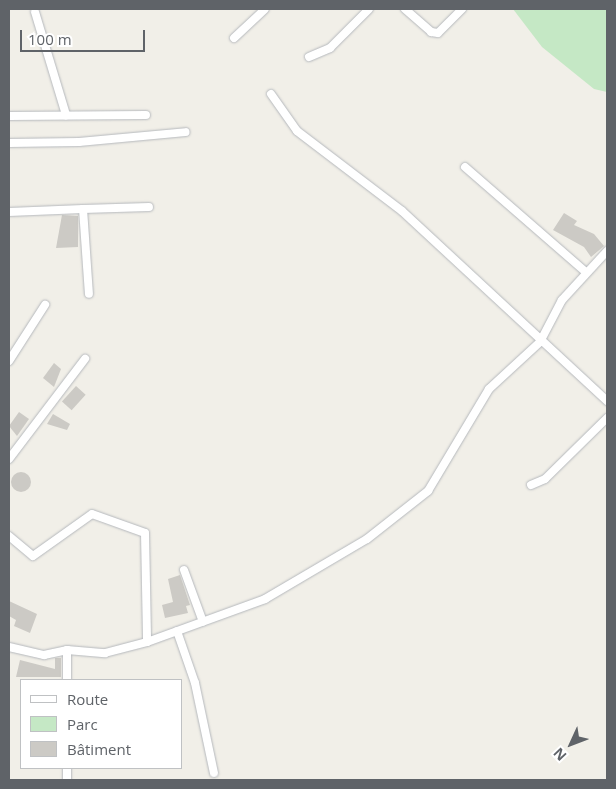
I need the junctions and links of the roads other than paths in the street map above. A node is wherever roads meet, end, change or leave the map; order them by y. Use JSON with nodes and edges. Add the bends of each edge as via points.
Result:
{"nodes":[{"id":1,"x":265,"y":9,"type":"edge"},
{"id":2,"x":369,"y":9,"type":"edge"},
{"id":3,"x":405,"y":9,"type":"edge"},
{"id":4,"x":462,"y":9,"type":"edge"},
{"id":5,"x":35,"y":12,"type":"dead end"},
{"id":6,"x":234,"y":38,"type":"dead end"},
{"id":7,"x":309,"y":58,"type":"dead end"},
{"id":8,"x":270,"y":94,"type":"dead end"},
{"id":9,"x":66,"y":115,"type":"junction"},
{"id":10,"x":146,"y":115,"type":"dead end"},
{"id":11,"x":9,"y":116,"type":"edge"},
{"id":12,"x":186,"y":132,"type":"dead end"},
{"id":13,"x":9,"y":143,"type":"edge"},
{"id":14,"x":466,"y":166,"type":"dead end"},
{"id":15,"x":149,"y":207,"type":"dead end"},
{"id":16,"x":83,"y":209,"type":"junction"},
{"id":17,"x":9,"y":212,"type":"edge"},
{"id":18,"x":607,"y":251,"type":"edge"},
{"id":19,"x":586,"y":272,"type":"junction"},
{"id":20,"x":89,"y":294,"type":"dead end"},
{"id":21,"x":44,"y":305,"type":"dead end"},
{"id":22,"x":540,"y":342,"type":"junction"},
{"id":23,"x":85,"y":359,"type":"dead end"},
{"id":24,"x":9,"y":361,"type":"edge"},
{"id":25,"x":607,"y":401,"type":"edge"},
{"id":26,"x":607,"y":418,"type":"edge"},
{"id":27,"x":9,"y":459,"type":"edge"},
{"id":28,"x":531,"y":485,"type":"dead end"},
{"id":29,"x":9,"y":536,"type":"edge"},
{"id":30,"x":184,"y":570,"type":"dead end"},
{"id":31,"x":203,"y":622,"type":"junction"},
{"id":32,"x":177,"y":631,"type":"junction"},
{"id":33,"x":147,"y":642,"type":"junction"},
{"id":34,"x":9,"y":647,"type":"edge"},
{"id":35,"x":68,"y":650,"type":"junction"},
{"id":36,"x":67,"y":679,"type":"edge"},
{"id":37,"x":214,"y":773,"type":"dead end"}],
"edges":[{"from":1,"to":6,"type":"street"},
{"from":2,"to":7,"type":"street","via":[[330,48]]},
{"from":3,"to":4,"type":"street","via":[[431,32],[438,33]]},
{"from":5,"to":9,"type":"street"},
{"from":8,"to":22,"type":"street","via":[[297,131],[402,211]]},
{"from":9,"to":10,"type":"street"},
{"from":9,"to":11,"type":"street"},
{"from":12,"to":13,"type":"street","via":[[79,142]]},
{"from":14,"to":19,"type":"street"},
{"from":15,"to":16,"type":"street"},
{"from":16,"to":17,"type":"street"},
{"from":16,"to":20,"type":"street"},
{"from":18,"to":19,"type":"street"},
{"from":19,"to":22,"type":"street","via":[[562,300]]},
{"from":21,"to":24,"type":"street"},
{"from":22,"to":25,"type":"street"},
{"from":22,"to":31,"type":"street","via":[[490,389],[428,490],[367,539],[265,599]]},
{"from":23,"to":27,"type":"street"},
{"from":26,"to":28,"type":"street","via":[[545,479]]},
{"from":29,"to":33,"type":"street","via":[[33,556],[92,514],[145,533]]},
{"from":30,"to":31,"type":"street"},
{"from":31,"to":32,"type":"street"},
{"from":32,"to":33,"type":"street"},
{"from":32,"to":37,"type":"street","via":[[195,683]]},
{"from":33,"to":35,"type":"street","via":[[105,653]]},
{"from":34,"to":35,"type":"street","via":[[44,655]]},
{"from":35,"to":36,"type":"street"}]}
